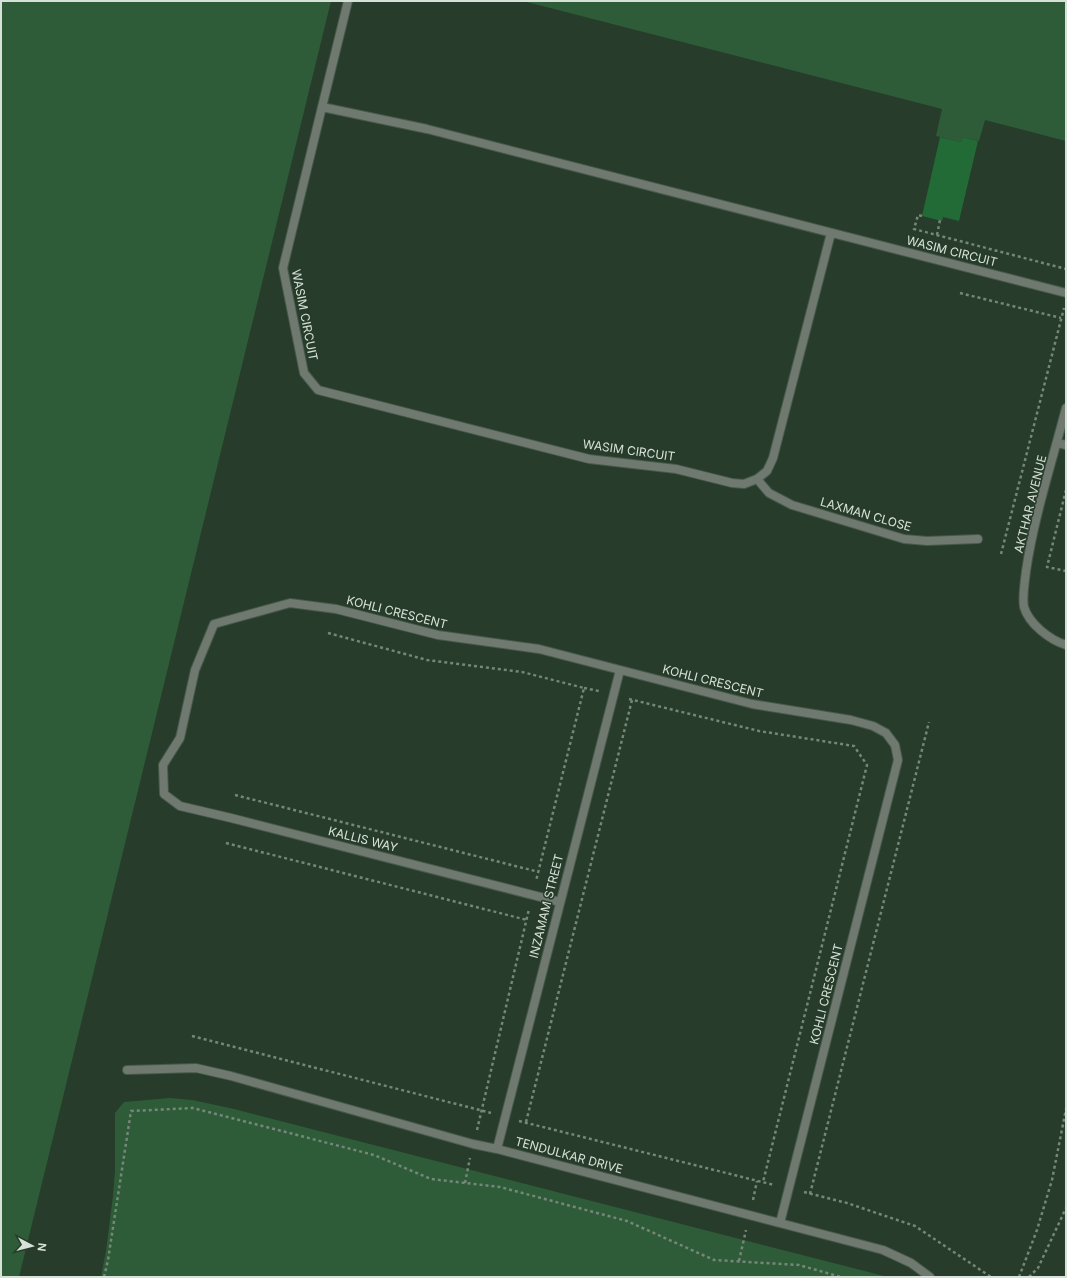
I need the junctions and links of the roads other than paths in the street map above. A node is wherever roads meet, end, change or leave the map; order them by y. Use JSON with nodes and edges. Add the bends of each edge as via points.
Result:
{"nodes":[{"id":1,"x":348,"y":1,"type":"edge"},
{"id":2,"x":322,"y":107,"type":"junction"},
{"id":3,"x":831,"y":233,"type":"junction"},
{"id":4,"x":1066,"y":293,"type":"edge"},
{"id":5,"x":1066,"y":408,"type":"edge"},
{"id":6,"x":1057,"y":443,"type":"junction"},
{"id":7,"x":1066,"y":445,"type":"edge"},
{"id":8,"x":757,"y":479,"type":"junction"},
{"id":9,"x":978,"y":539,"type":"dead end"},
{"id":10,"x":1066,"y":645,"type":"edge"},
{"id":11,"x":620,"y":670,"type":"junction"},
{"id":12,"x":164,"y":794,"type":"joint"},
{"id":13,"x":560,"y":902,"type":"junction"},
{"id":14,"x":127,"y":1070,"type":"dead end"},
{"id":15,"x":497,"y":1149,"type":"junction"},
{"id":16,"x":780,"y":1223,"type":"junction"},
{"id":17,"x":930,"y":1277,"type":"edge"}],
"edges":[{"from":1,"to":2,"type":"street"},
{"from":2,"to":3,"type":"street","name":"WASIM CIRCUIT","via":[[427,129]]},
{"from":2,"to":8,"type":"street","name":"WASIM CIRCUIT","via":[[283,268],[304,373],[318,390],[589,459],[676,469],[732,483],[744,484]]},
{"from":3,"to":4,"type":"street","name":"WASIM CIRCUIT"},
{"from":3,"to":8,"type":"street","via":[[773,458],[767,470]]},
{"from":5,"to":6,"type":"street","name":"AKTHAR AVENUE"},
{"from":6,"to":7,"type":"street"},
{"from":6,"to":10,"type":"street","name":"AKTHAR AVENUE","via":[[1034,533],[1024,587],[1024,607],[1031,621],[1047,635]]},
{"from":8,"to":9,"type":"street","name":"LAXMAN CLOSE","via":[[770,492],[792,505],[904,539]]},
{"from":11,"to":12,"type":"street","name":"KOHLI CRESCENT","via":[[539,649],[438,635],[336,609],[290,603],[214,624],[195,670],[180,738],[163,765]]},
{"from":11,"to":13,"type":"street","name":"INZAMAM STREET"},
{"from":11,"to":16,"type":"street","name":"KOHLI CRESCENT","via":[[752,704],[851,720],[873,726],[886,733],[895,745],[898,760]]},
{"from":12,"to":13,"type":"street","name":"KALLIS WAY","via":[[180,806]]},
{"from":13,"to":15,"type":"street","name":"INZAMAM STREET"},
{"from":14,"to":15,"type":"street","name":"TENDULKAR DRIVE","via":[[196,1068]]},
{"from":15,"to":16,"type":"street","name":"TENDULKAR DRIVE"},
{"from":16,"to":17,"type":"street","name":"TENDULKAR DRIVE","via":[[884,1250],[911,1263]]}]}
